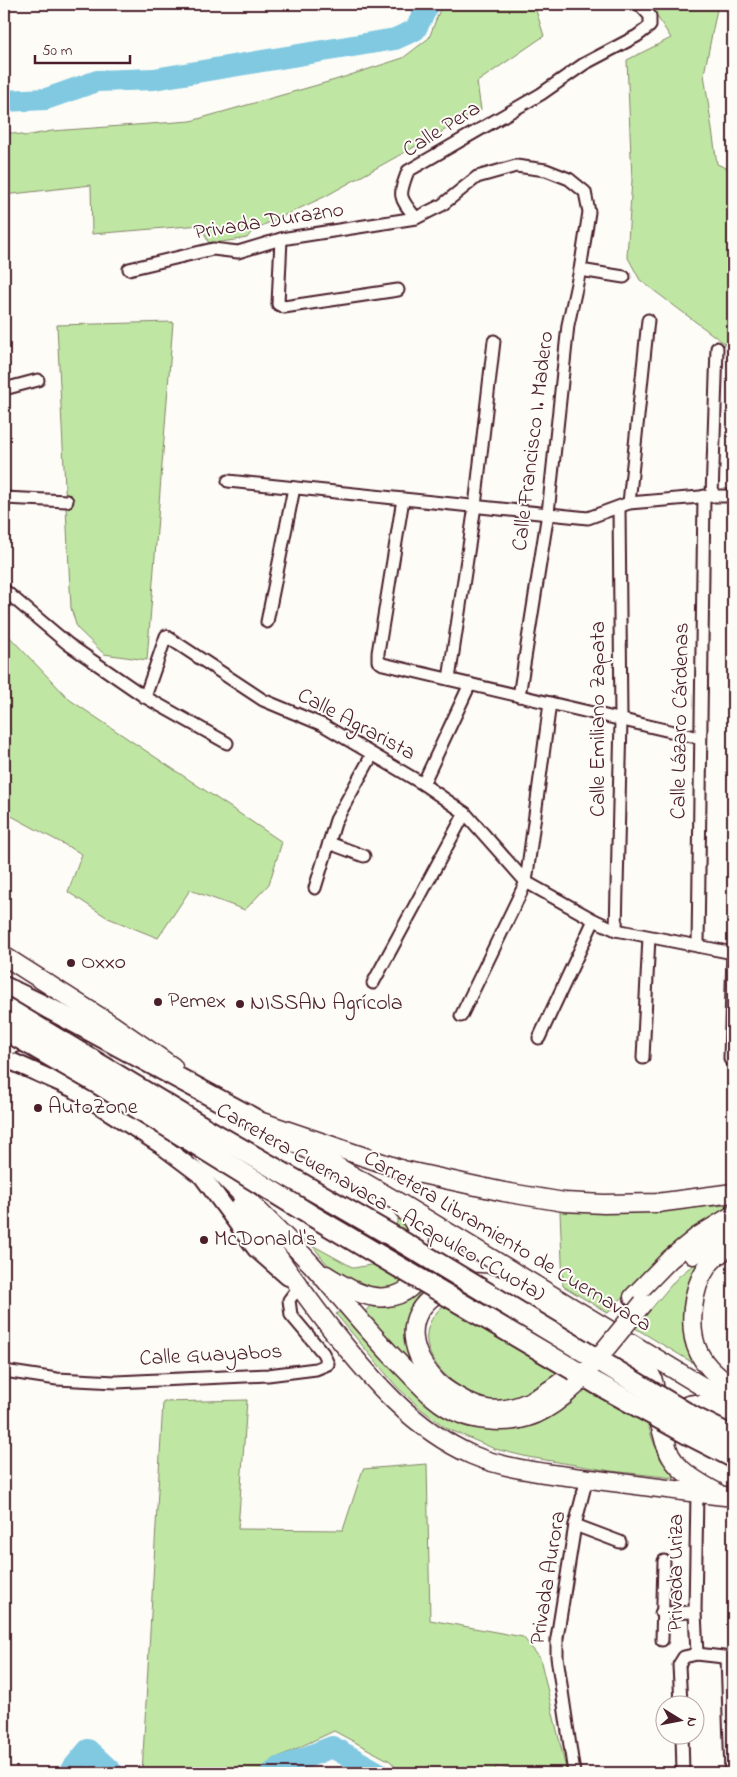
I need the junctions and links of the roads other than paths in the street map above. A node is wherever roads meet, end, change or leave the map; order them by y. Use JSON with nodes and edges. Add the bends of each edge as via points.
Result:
{"nodes":[{"id":1,"x":639,"y":4,"type":"edge"},
{"id":2,"x":416,"y":218,"type":"junction"},
{"id":3,"x":281,"y":240,"type":"junction"},
{"id":4,"x":129,"y":269,"type":"dead end"},
{"id":5,"x":580,"y":270,"type":"junction"},
{"id":6,"x":624,"y":277,"type":"dead end"},
{"id":7,"x":398,"y":290,"type":"dead end"},
{"id":8,"x":648,"y":320,"type":"dead end"},
{"id":9,"x":494,"y":341,"type":"dead end"},
{"id":10,"x":716,"y":348,"type":"dead end"},
{"id":11,"x":38,"y":380,"type":"dead end"},
{"id":12,"x":4,"y":389,"type":"edge"},
{"id":13,"x":228,"y":481,"type":"dead end"},
{"id":14,"x":294,"y":488,"type":"junction"},
{"id":15,"x":708,"y":496,"type":"junction"},
{"id":16,"x":733,"y":496,"type":"edge"},
{"id":17,"x":4,"y":498,"type":"edge"},
{"id":18,"x":403,"y":499,"type":"junction"},
{"id":19,"x":67,"y":501,"type":"dead end"},
{"id":20,"x":624,"y":505,"type":"junction"},
{"id":21,"x":475,"y":506,"type":"junction"},
{"id":22,"x":548,"y":513,"type":"junction"},
{"id":23,"x":4,"y":590,"type":"edge"},
{"id":24,"x":267,"y":622,"type":"dead end"},
{"id":25,"x":449,"y":679,"type":"junction"},
{"id":26,"x":470,"y":684,"type":"junction"},
{"id":27,"x":145,"y":696,"type":"junction"},
{"id":28,"x":519,"y":696,"type":"junction"},
{"id":29,"x":550,"y":703,"type":"junction"},
{"id":30,"x":620,"y":720,"type":"junction"},
{"id":31,"x":700,"y":738,"type":"junction"},
{"id":32,"x":227,"y":743,"type":"dead end"},
{"id":33,"x":372,"y":755,"type":"junction"},
{"id":34,"x":423,"y":784,"type":"junction"},
{"id":35,"x":465,"y":813,"type":"junction"},
{"id":36,"x":329,"y":843,"type":"junction"},
{"id":37,"x":364,"y":856,"type":"dead end"},
{"id":38,"x":526,"y":882,"type":"junction"},
{"id":39,"x":315,"y":888,"type":"dead end"},
{"id":40,"x":594,"y":920,"type":"junction"},
{"id":41,"x":616,"y":930,"type":"junction"},
{"id":42,"x":649,"y":937,"type":"junction"},
{"id":43,"x":698,"y":946,"type":"junction"},
{"id":44,"x":733,"y":953,"type":"edge"},
{"id":45,"x":4,"y":956,"type":"edge"},
{"id":46,"x":373,"y":983,"type":"dead end"},
{"id":47,"x":4,"y":987,"type":"edge"},
{"id":48,"x":4,"y":1007,"type":"edge"},
{"id":49,"x":461,"y":1016,"type":"dead end"},
{"id":50,"x":4,"y":1029,"type":"edge"},
{"id":51,"x":538,"y":1038,"type":"dead end"},
{"id":52,"x":8,"y":1040,"type":"edge"},
{"id":53,"x":4,"y":1058,"type":"edge"},
{"id":54,"x":643,"y":1058,"type":"dead end"},
{"id":55,"x":730,"y":1059,"type":"dead end"},
{"id":56,"x":256,"y":1120,"type":"junction"},
{"id":57,"x":213,"y":1165,"type":"junction"},
{"id":58,"x":733,"y":1193,"type":"edge"},
{"id":59,"x":398,"y":1202,"type":"junction"},
{"id":60,"x":733,"y":1215,"type":"edge"},
{"id":61,"x":733,"y":1230,"type":"edge"},
{"id":62,"x":733,"y":1244,"type":"edge"},
{"id":63,"x":313,"y":1267,"type":"junction"},
{"id":64,"x":299,"y":1287,"type":"junction"},
{"id":65,"x":638,"y":1300,"type":"junction"},
{"id":66,"x":4,"y":1371,"type":"edge"},
{"id":67,"x":570,"y":1383,"type":"junction"},
{"id":68,"x":733,"y":1389,"type":"edge"},
{"id":69,"x":733,"y":1405,"type":"edge"},
{"id":70,"x":733,"y":1414,"type":"edge"},
{"id":71,"x":733,"y":1437,"type":"edge"},
{"id":72,"x":665,"y":1443,"type":"junction"},
{"id":73,"x":733,"y":1457,"type":"edge"},
{"id":74,"x":587,"y":1478,"type":"junction"},
{"id":75,"x":697,"y":1493,"type":"junction"},
{"id":76,"x":729,"y":1497,"type":"edge"},
{"id":77,"x":575,"y":1525,"type":"junction"},
{"id":78,"x":620,"y":1542,"type":"dead end"},
{"id":79,"x":664,"y":1561,"type":"dead end"},
{"id":80,"x":695,"y":1612,"type":"junction"},
{"id":81,"x":662,"y":1613,"type":"junction"},
{"id":82,"x":662,"y":1640,"type":"dead end"},
{"id":83,"x":697,"y":1654,"type":"junction"},
{"id":84,"x":730,"y":1658,"type":"edge"},
{"id":85,"x":680,"y":1694,"type":"edge"},
{"id":86,"x":682,"y":1744,"type":"edge"},
{"id":87,"x":574,"y":1773,"type":"edge"},
{"id":88,"x":683,"y":1773,"type":"edge"},
{"id":89,"x":731,"y":1773,"type":"edge"}],
"edges":[{"from":1,"to":2,"type":"street","name":"Calle Pera","via":[[650,16],[650,26],[638,36],[584,64],[541,94],[408,171],[401,190],[402,201]]},
{"from":2,"to":3,"type":"street","name":"Privada Durazno"},
{"from":2,"to":5,"type":"street","name":"Calle Francisco I. Madero","via":[[442,205],[477,177],[516,166],[546,170],[569,179],[585,192],[589,212]]},
{"from":3,"to":4,"type":"street","name":"Privada Durazno","via":[[238,252],[213,249]]},
{"from":3,"to":7,"type":"street","via":[[278,304],[284,307]]},
{"from":5,"to":6,"type":"street"},
{"from":5,"to":22,"type":"street","name":"Calle Francisco I. Madero","via":[[568,325]]},
{"from":8,"to":20,"type":"street","name":"Calle Emiliano Zapata"},
{"from":9,"to":21,"type":"street"},
{"from":10,"to":15,"type":"street","name":"Calle Lázaro Cárdenas"},
{"from":11,"to":12,"type":"street"},
{"from":13,"to":14,"type":"street"},
{"from":14,"to":18,"type":"street"},
{"from":14,"to":24,"type":"street"},
{"from":15,"to":16,"type":"street"},
{"from":15,"to":20,"type":"street"},
{"from":15,"to":31,"type":"street","name":"Calle Lázaro Cárdenas"},
{"from":17,"to":19,"type":"street"},
{"from":18,"to":21,"type":"street"},
{"from":18,"to":25,"type":"street","via":[[378,661]]},
{"from":20,"to":22,"type":"street","via":[[588,518]]},
{"from":20,"to":30,"type":"street","name":"Calle Emiliano Zapata"},
{"from":21,"to":22,"type":"street"},
{"from":21,"to":25,"type":"street"},
{"from":22,"to":28,"type":"street","name":"Calle Francisco I. Madero"},
{"from":23,"to":27,"type":"street","via":[[68,644]]},
{"from":25,"to":26,"type":"street"},
{"from":26,"to":28,"type":"street"},
{"from":26,"to":34,"type":"street"},
{"from":27,"to":32,"type":"street"},
{"from":27,"to":33,"type":"street","name":"Calle Agrarista","via":[[166,636],[264,700],[322,725]]},
{"from":28,"to":29,"type":"street"},
{"from":29,"to":30,"type":"street"},
{"from":29,"to":38,"type":"street"},
{"from":30,"to":31,"type":"street"},
{"from":30,"to":41,"type":"street","name":"Calle Emiliano Zapata"},
{"from":31,"to":43,"type":"street","name":"Calle Lázaro Cárdenas"},
{"from":33,"to":34,"type":"street","name":"Calle Agrarista"},
{"from":33,"to":36,"type":"street","via":[[336,820]]},
{"from":34,"to":35,"type":"street","name":"Calle Agrarista"},
{"from":35,"to":38,"type":"street","name":"Calle Agrarista"},
{"from":35,"to":46,"type":"street"},
{"from":36,"to":37,"type":"street"},
{"from":36,"to":39,"type":"street"},
{"from":38,"to":40,"type":"street","name":"Calle Agrarista"},
{"from":38,"to":49,"type":"street"},
{"from":40,"to":41,"type":"street","name":"Calle Agrarista"},
{"from":40,"to":51,"type":"street"},
{"from":41,"to":42,"type":"street","name":"Calle Agrarista"},
{"from":42,"to":43,"type":"street","name":"Calle Agrarista"},
{"from":42,"to":54,"type":"street"},
{"from":43,"to":44,"type":"street","name":"Calle Agrarista"},
{"from":44,"to":55,"type":"street"},
{"from":45,"to":56,"type":"main road"},
{"from":47,"to":56,"type":"highway"},
{"from":48,"to":71,"type":"highway","name":"Carretera Cuernavaca - Acapulco (Cuota)","bridge":true,"via":[[693,1417]]},
{"from":50,"to":73,"type":"highway","name":"Carretera Cuernavaca - Acapulco (Cuota)","bridge":true,"via":[[596,1383]]},
{"from":52,"to":57,"type":"main road","via":[[76,1062],[123,1085],[170,1120]]},
{"from":53,"to":64,"type":"street","via":[[74,1089],[161,1144],[202,1176],[256,1249]]},
{"from":56,"to":58,"type":"main road","via":[[403,1170],[564,1202],[657,1203]]},
{"from":56,"to":59,"type":"main road","name":"Carretera Libramiento de Cuernavaca"},
{"from":57,"to":63,"type":"main road"},
{"from":57,"to":64,"type":"main road"},
{"from":59,"to":63,"type":"main road","via":[[416,1225],[423,1257],[421,1271],[414,1284],[403,1293],[387,1298],[368,1296]]},
{"from":59,"to":69,"type":"main road","name":"Carretera Libramiento de Cuernavaca"},
{"from":60,"to":65,"type":"main road","via":[[697,1237],[670,1259]]},
{"from":61,"to":65,"type":"main road","via":[[700,1250]]},
{"from":62,"to":68,"type":"main road","via":[[707,1266],[695,1300],[692,1322],[699,1352],[709,1368]]},
{"from":63,"to":67,"type":"main road","via":[[429,1394],[464,1416],[515,1421],[547,1410],[562,1400]]},
{"from":64,"to":66,"type":"street","name":"Calle Guayabos","via":[[289,1300],[291,1315],[323,1353],[328,1364],[316,1369],[268,1375],[116,1382],[57,1379]]},
{"from":64,"to":74,"type":"main road","via":[[387,1396],[449,1444],[499,1464]]},
{"from":65,"to":67,"type":"main road","bridge":true},
{"from":67,"to":72,"type":"main road","via":[[517,1407],[495,1409],[472,1405],[438,1383],[417,1354],[413,1339],[420,1309],[443,1290],[461,1283],[492,1284],[512,1291],[644,1366],[656,1388],[655,1401]]},
{"from":70,"to":72,"type":"main road","via":[[694,1403],[682,1408],[672,1416]]},
{"from":72,"to":76,"type":"main road","via":[[671,1457],[683,1471]]},
{"from":74,"to":75,"type":"main road"},
{"from":74,"to":77,"type":"street","name":"Privada Aurora"},
{"from":75,"to":76,"type":"main road"},
{"from":75,"to":80,"type":"street","name":"Privada Uriza"},
{"from":77,"to":78,"type":"street"},
{"from":77,"to":87,"type":"street","name":"Privada Aurora","via":[[557,1638]]},
{"from":79,"to":81,"type":"street"},
{"from":80,"to":81,"type":"street"},
{"from":80,"to":83,"type":"street","name":"Privada Uriza"},
{"from":81,"to":82,"type":"street"},
{"from":83,"to":84,"type":"street"},
{"from":83,"to":85,"type":"street","name":"Privada Uriza","via":[[684,1657],[679,1665]]},
{"from":84,"to":89,"type":"street"},
{"from":86,"to":88,"type":"street"}]}
